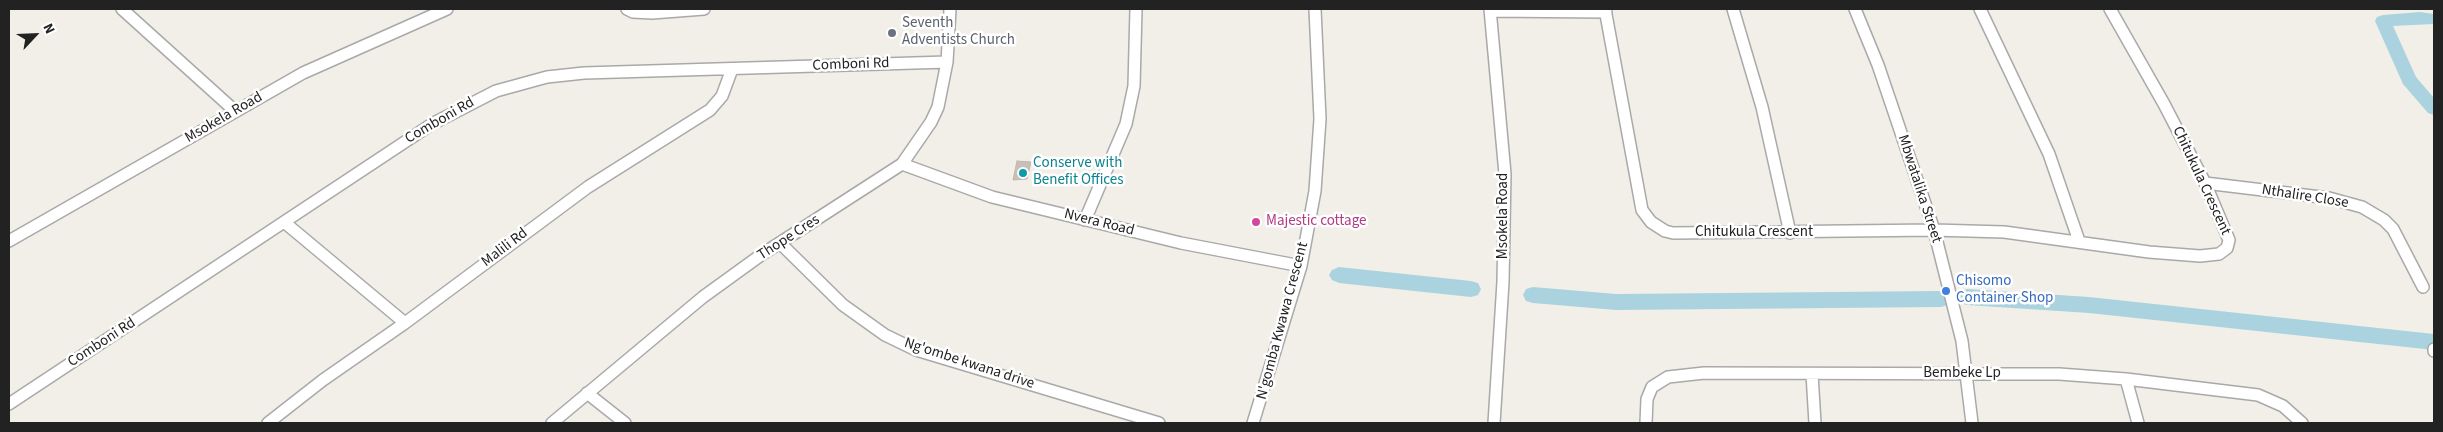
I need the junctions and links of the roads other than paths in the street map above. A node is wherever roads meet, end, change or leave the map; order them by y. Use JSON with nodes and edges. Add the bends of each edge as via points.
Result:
{"nodes":[{"id":1,"x":122,"y":9,"type":"edge"},
{"id":2,"x":447,"y":9,"type":"edge"},
{"id":3,"x":627,"y":9,"type":"edge"},
{"id":4,"x":704,"y":9,"type":"edge"},
{"id":5,"x":950,"y":9,"type":"edge"},
{"id":6,"x":1136,"y":9,"type":"edge"},
{"id":7,"x":1314,"y":9,"type":"edge"},
{"id":8,"x":1733,"y":9,"type":"edge"},
{"id":9,"x":1855,"y":9,"type":"edge"},
{"id":10,"x":1980,"y":9,"type":"edge"},
{"id":11,"x":2110,"y":9,"type":"edge"},
{"id":12,"x":1490,"y":10,"type":"edge"},
{"id":13,"x":1605,"y":10,"type":"edge"},
{"id":14,"x":947,"y":62,"type":"junction"},
{"id":15,"x":732,"y":69,"type":"junction"},
{"id":16,"x":235,"y":111,"type":"junction"},
{"id":17,"x":902,"y":164,"type":"junction"},
{"id":18,"x":2205,"y":183,"type":"junction"},
{"id":19,"x":1085,"y":220,"type":"junction"},
{"id":20,"x":284,"y":222,"type":"junction"},
{"id":21,"x":1934,"y":230,"type":"junction"},
{"id":22,"x":1790,"y":233,"type":"junction"},
{"id":23,"x":9,"y":241,"type":"edge"},
{"id":24,"x":2079,"y":241,"type":"junction"},
{"id":25,"x":780,"y":243,"type":"junction"},
{"id":26,"x":1301,"y":266,"type":"junction"},
{"id":27,"x":2423,"y":287,"type":"dead end"},
{"id":28,"x":405,"y":323,"type":"junction"},
{"id":29,"x":1812,"y":374,"type":"junction"},
{"id":30,"x":1966,"y":375,"type":"junction"},
{"id":31,"x":2126,"y":379,"type":"junction"},
{"id":32,"x":587,"y":393,"type":"junction"},
{"id":33,"x":9,"y":404,"type":"edge"},
{"id":34,"x":268,"y":423,"type":"edge"},
{"id":35,"x":552,"y":423,"type":"edge"},
{"id":36,"x":625,"y":423,"type":"edge"},
{"id":37,"x":1159,"y":423,"type":"edge"},
{"id":38,"x":1253,"y":423,"type":"edge"},
{"id":39,"x":1494,"y":423,"type":"edge"},
{"id":40,"x":1646,"y":423,"type":"edge"},
{"id":41,"x":1815,"y":423,"type":"edge"},
{"id":42,"x":1972,"y":423,"type":"edge"},
{"id":43,"x":2138,"y":423,"type":"edge"},
{"id":44,"x":2302,"y":423,"type":"edge"}],
"edges":[{"from":1,"to":16,"type":"street"},
{"from":2,"to":16,"type":"street","name":"Msokela Road","via":[[303,73]]},
{"from":3,"to":4,"type":"street","via":[[652,13]]},
{"from":5,"to":14,"type":"street","name":"Thope Cres"},
{"from":6,"to":19,"type":"street","via":[[1134,86],[1126,124]]},
{"from":7,"to":26,"type":"street","name":"N'gomba Kwawa Crescent","via":[[1320,120],[1315,191]]},
{"from":8,"to":22,"type":"street","via":[[1762,107]]},
{"from":9,"to":21,"type":"street","name":"Mbwatalika Street","via":[[1878,65]]},
{"from":10,"to":24,"type":"street","via":[[2010,66],[2049,154]]},
{"from":11,"to":18,"type":"street","name":"Chitukula Crescent"},
{"from":12,"to":13,"type":"street"},
{"from":12,"to":39,"type":"street","name":"Msokela Road","via":[[1505,174],[1504,282]]},
{"from":13,"to":22,"type":"street","name":"Chitukula Crescent","via":[[1640,204],[1646,216],[1658,227],[1673,233]]},
{"from":14,"to":15,"type":"street","name":"Comboni Rd"},
{"from":14,"to":17,"type":"street","name":"Thope Cres","via":[[938,107]]},
{"from":15,"to":20,"type":"street","name":"Comboni Rd","via":[[584,72],[496,91],[432,124]]},
{"from":15,"to":28,"type":"street","name":"Malili Rd","via":[[722,96],[710,110],[588,187]]},
{"from":16,"to":23,"type":"street","name":"Msokela Road"},
{"from":17,"to":19,"type":"street","name":"Nvera Road","via":[[992,197]]},
{"from":17,"to":25,"type":"street","name":"Thope Cres"},
{"from":18,"to":24,"type":"street","name":"Chitukula Crescent","via":[[2229,240],[2219,254],[2200,256],[2114,248]]},
{"from":18,"to":27,"type":"street","name":"Nthalire Close","via":[[2329,198],[2362,207],[2393,229]]},
{"from":19,"to":26,"type":"street","name":"Nvera Road"},
{"from":20,"to":28,"type":"street"},
{"from":20,"to":33,"type":"street","name":"Comboni Rd"},
{"from":21,"to":22,"type":"street","name":"Chitukula Crescent"},
{"from":21,"to":24,"type":"street","name":"Chitukula Crescent","via":[[2004,232]]},
{"from":21,"to":30,"type":"street","name":"Mbwatalika Street","via":[[1962,341]]},
{"from":25,"to":32,"type":"street","name":"Thope Cres","via":[[703,297]]},
{"from":25,"to":37,"type":"street","name":"Ng'ombe kwana drive","via":[[843,305],[885,335],[916,350]]},
{"from":26,"to":38,"type":"street","name":"N'gomba Kwawa Crescent"},
{"from":28,"to":34,"type":"street","name":"Malili Rd","via":[[322,380]]},
{"from":29,"to":30,"type":"street","name":"Bembeke Lp"},
{"from":29,"to":40,"type":"street","name":"Bembeke Lp","via":[[1704,373],[1668,377],[1649,391]]},
{"from":29,"to":41,"type":"street"},
{"from":30,"to":31,"type":"street","name":"Bembeke Lp","via":[[2059,374]]},
{"from":30,"to":42,"type":"street","name":"Mbwatalika Street"},
{"from":31,"to":43,"type":"street"},
{"from":31,"to":44,"type":"street","name":"Bembeke Lp","via":[[2258,395],[2282,406]]},
{"from":32,"to":35,"type":"street","name":"Thope Cres"},
{"from":32,"to":36,"type":"street"}]}
